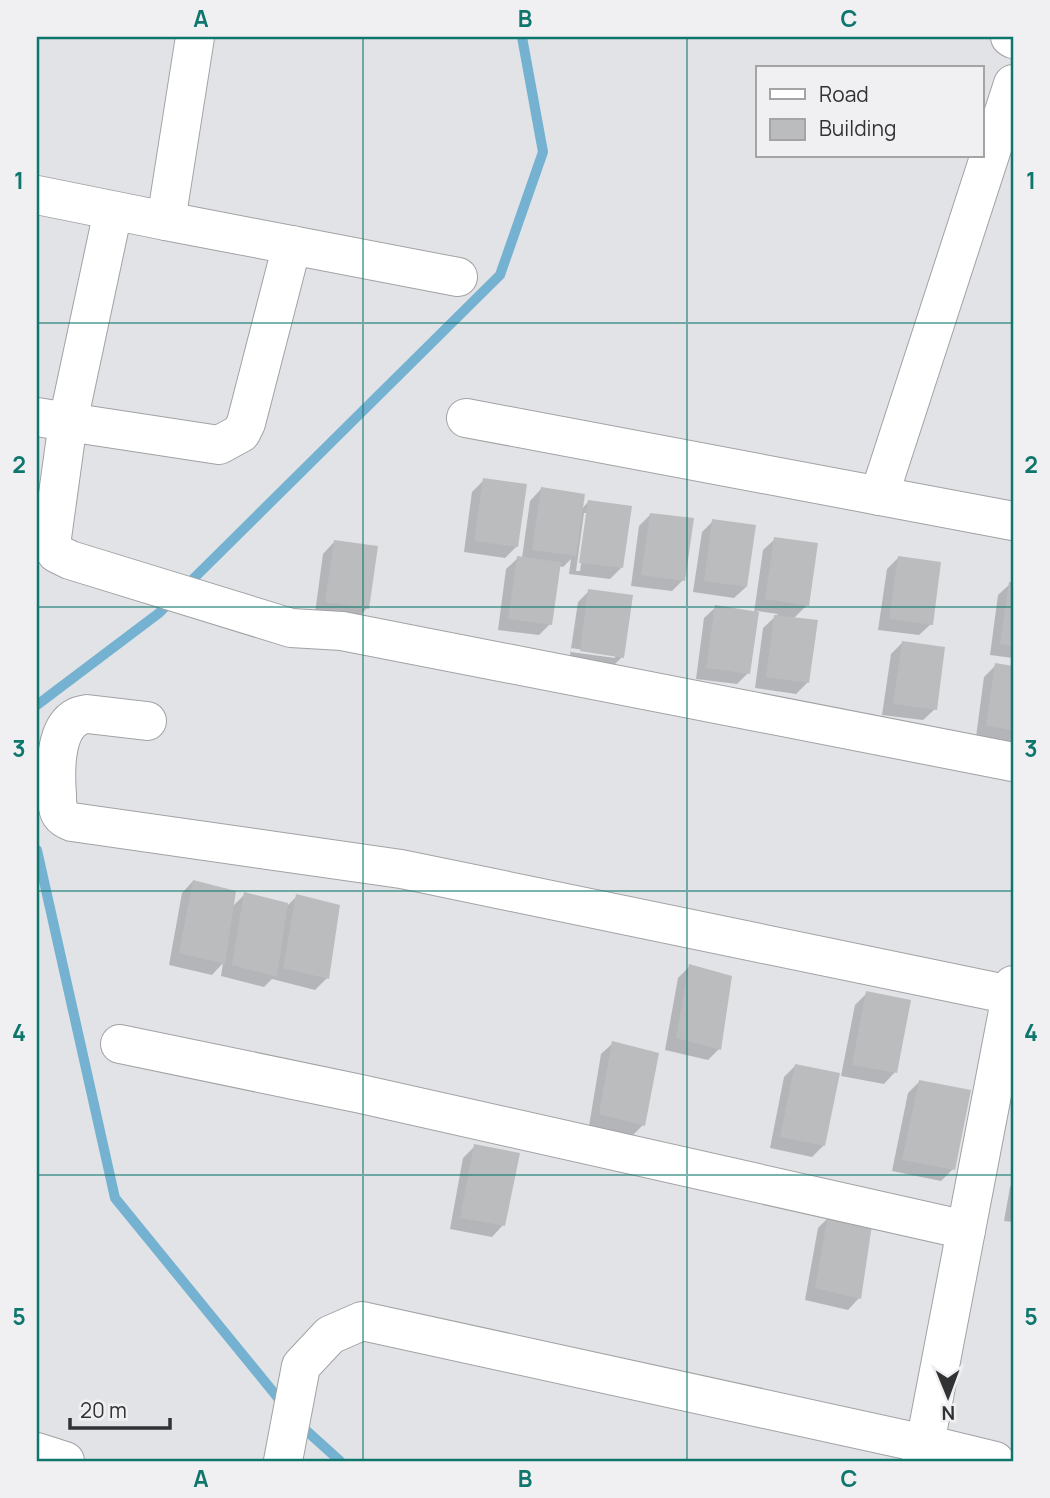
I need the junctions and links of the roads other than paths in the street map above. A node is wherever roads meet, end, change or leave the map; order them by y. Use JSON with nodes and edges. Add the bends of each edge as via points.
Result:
{"nodes":[{"id":1,"x":195,"y":37,"type":"edge"},
{"id":2,"x":1013,"y":84,"type":"edge"},
{"id":3,"x":37,"y":195,"type":"edge"},
{"id":4,"x":113,"y":211,"type":"junction"},
{"id":5,"x":166,"y":221,"type":"junction"},
{"id":6,"x":292,"y":245,"type":"junction"},
{"id":7,"x":458,"y":277,"type":"dead end"},
{"id":8,"x":466,"y":418,"type":"dead end"},
{"id":9,"x":52,"y":419,"type":"edge"},
{"id":10,"x":879,"y":496,"type":"junction"},
{"id":11,"x":1013,"y":521,"type":"edge"},
{"id":12,"x":147,"y":721,"type":"dead end"},
{"id":13,"x":1013,"y":762,"type":"edge"},
{"id":14,"x":1012,"y":990,"type":"edge"},
{"id":15,"x":120,"y":1044,"type":"dead end"},
{"id":16,"x":966,"y":1230,"type":"junction"},
{"id":17,"x":37,"y":1452,"type":"edge"},
{"id":18,"x":284,"y":1453,"type":"edge"},
{"id":19,"x":923,"y":1453,"type":"edge"},
{"id":20,"x":65,"y":1461,"type":"edge"},
{"id":21,"x":995,"y":1461,"type":"edge"}],
"edges":[{"from":1,"to":5,"type":"street"},
{"from":2,"to":10,"type":"street"},
{"from":3,"to":4,"type":"street"},
{"from":4,"to":5,"type":"street"},
{"from":4,"to":9,"type":"street"},
{"from":5,"to":6,"type":"street"},
{"from":6,"to":7,"type":"street"},
{"from":6,"to":9,"type":"street","via":[[240,433],[219,445]]},
{"from":8,"to":10,"type":"street"},
{"from":9,"to":13,"type":"street","via":[[51,545],[56,554],[291,628],[342,631]]},
{"from":10,"to":11,"type":"street"},
{"from":12,"to":14,"type":"street","via":[[87,713],[72,720],[60,740],[55,769],[62,816],[72,822],[401,869]]},
{"from":14,"to":16,"type":"street"},
{"from":15,"to":16,"type":"street"},
{"from":16,"to":19,"type":"street"},
{"from":17,"to":20,"type":"street"},
{"from":18,"to":19,"type":"street","via":[[302,1366],[330,1335],[362,1321]]},
{"from":19,"to":21,"type":"street"}]}
